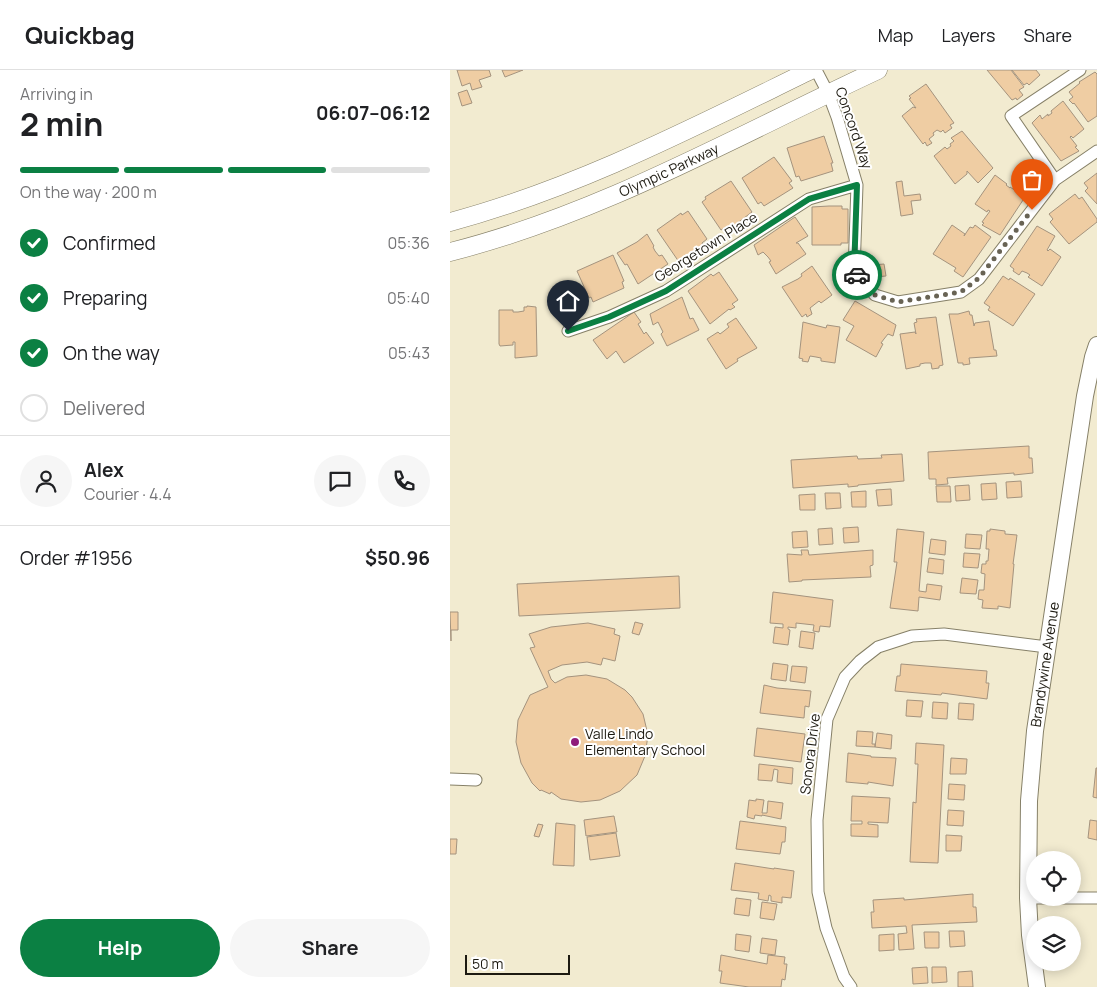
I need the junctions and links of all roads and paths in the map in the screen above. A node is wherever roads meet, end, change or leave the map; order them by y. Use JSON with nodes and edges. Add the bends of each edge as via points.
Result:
{"nodes":[{"id":1,"x":811,"y":70,"type":"edge"},
{"id":2,"x":816,"y":70,"type":"edge"},
{"id":3,"x":878,"y":70,"type":"edge"},
{"id":4,"x":1080,"y":70,"type":"edge"},
{"id":5,"x":828,"y":93,"type":"junction"},
{"id":6,"x":1097,"y":151,"type":"edge"},
{"id":7,"x":1055,"y":180,"type":"junction"},
{"id":8,"x":857,"y":185,"type":"junction"},
{"id":9,"x":450,"y":222,"type":"edge"},
{"id":10,"x":450,"y":252,"type":"edge"},
{"id":11,"x":568,"y":331,"type":"dead end"},
{"id":12,"x":1097,"y":345,"type":"edge"},
{"id":13,"x":1047,"y":647,"type":"junction"},
{"id":14,"x":450,"y":779,"type":"edge"},
{"id":15,"x":476,"y":780,"type":"dead end"},
{"id":16,"x":1028,"y":851,"type":"edge"},
{"id":17,"x":1081,"y":898,"type":"edge"},
{"id":18,"x":1097,"y":898,"type":"edge"},
{"id":19,"x":1028,"y":906,"type":"edge"},
{"id":20,"x":851,"y":987,"type":"edge"},
{"id":21,"x":1037,"y":987,"type":"edge"}],
"edges":[{"from":1,"to":9,"type":"main road","name":"Olympic Parkway","via":[[606,168]]},
{"from":2,"to":5,"type":"street","name":"Concord Way"},
{"from":3,"to":5,"type":"main road","name":"Olympic Parkway"},
{"from":4,"to":7,"type":"street","via":[[1011,116]]},
{"from":5,"to":8,"type":"street","name":"Concord Way"},
{"from":5,"to":10,"type":"main road","name":"Olympic Parkway","via":[[571,214]]},
{"from":6,"to":7,"type":"street","name":"Concord Way"},
{"from":7,"to":8,"type":"street","name":"Concord Way","via":[[979,278],[961,292],[898,302],[875,295],[854,272]]},
{"from":8,"to":11,"type":"street","name":"Georgetown Place","via":[[809,199],[666,291],[609,317]]},
{"from":12,"to":13,"type":"street","name":"Brandywine Avenue","via":[[1085,396]]},
{"from":13,"to":16,"type":"street","name":"Brandywine Avenue","via":[[1035,731]]},
{"from":13,"to":20,"type":"street","name":"Sonora Drive","via":[[944,634],[912,636],[878,647],[845,677],[827,719],[817,820],[818,892],[826,928],[844,977]]},
{"from":14,"to":15,"type":"street"},
{"from":17,"to":18,"type":"street"},
{"from":19,"to":21,"type":"street","name":"Brandywine Avenue"}]}
